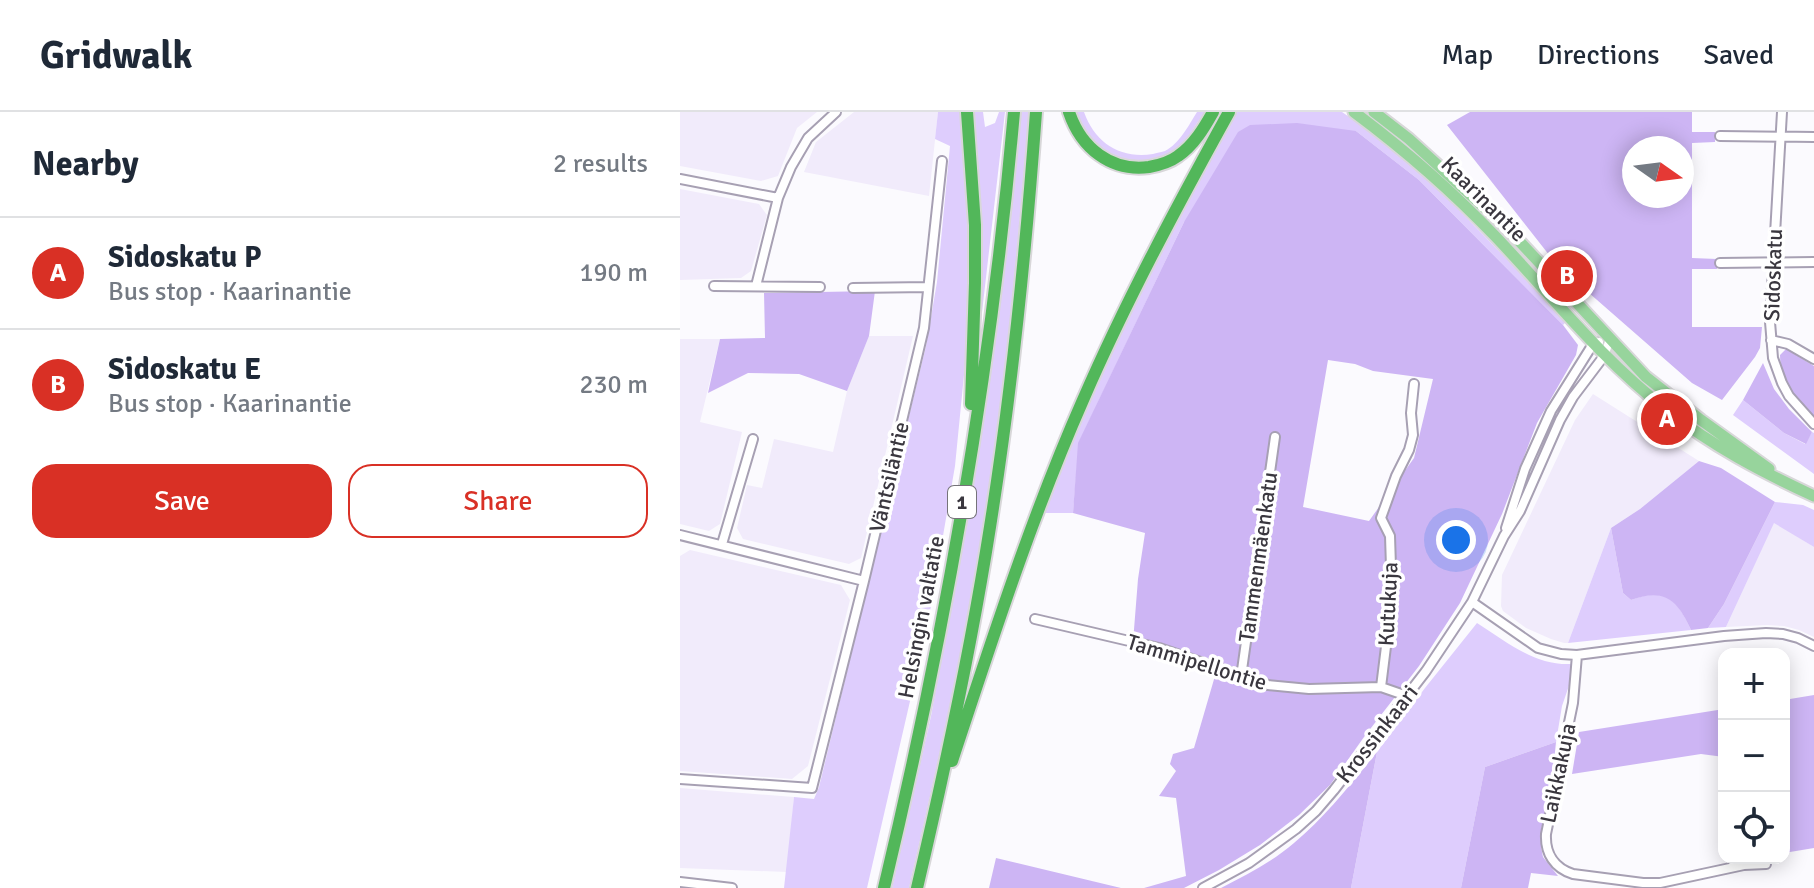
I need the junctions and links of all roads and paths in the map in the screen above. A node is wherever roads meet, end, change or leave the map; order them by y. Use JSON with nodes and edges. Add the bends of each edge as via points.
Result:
{"nodes":[{"id":1,"x":836,"y":112,"type":"edge"},
{"id":2,"x":967,"y":112,"type":"edge"},
{"id":3,"x":1014,"y":112,"type":"edge"},
{"id":4,"x":1036,"y":112,"type":"edge"},
{"id":5,"x":1069,"y":112,"type":"edge"},
{"id":6,"x":1213,"y":112,"type":"edge"},
{"id":7,"x":1229,"y":112,"type":"edge"},
{"id":8,"x":1354,"y":112,"type":"edge"},
{"id":9,"x":1374,"y":112,"type":"edge"},
{"id":10,"x":1782,"y":112,"type":"edge"},
{"id":11,"x":1720,"y":136,"type":"dead end"},
{"id":12,"x":1780,"y":137,"type":"junction"},
{"id":13,"x":1814,"y":137,"type":"edge"},
{"id":14,"x":942,"y":161,"type":"dead end"},
{"id":15,"x":680,"y":179,"type":"edge"},
{"id":16,"x":778,"y":198,"type":"junction"},
{"id":17,"x":1814,"y":262,"type":"edge"},
{"id":18,"x":1720,"y":263,"type":"dead end"},
{"id":19,"x":1773,"y":263,"type":"junction"},
{"id":20,"x":714,"y":286,"type":"dead end"},
{"id":21,"x":756,"y":286,"type":"junction"},
{"id":22,"x":820,"y":287,"type":"dead end"},
{"id":23,"x":928,"y":287,"type":"junction"},
{"id":24,"x":853,"y":288,"type":"dead end"},
{"id":25,"x":1610,"y":339,"type":"junction"},
{"id":26,"x":1771,"y":340,"type":"junction"},
{"id":27,"x":1593,"y":344,"type":"junction"},
{"id":28,"x":1604,"y":356,"type":"junction"},
{"id":29,"x":1814,"y":359,"type":"edge"},
{"id":30,"x":1414,"y":384,"type":"dead end"},
{"id":31,"x":1814,"y":424,"type":"edge"},
{"id":32,"x":1275,"y":437,"type":"dead end"},
{"id":33,"x":753,"y":439,"type":"dead end"},
{"id":34,"x":969,"y":462,"type":"junction"},
{"id":35,"x":1810,"y":494,"type":"edge"},
{"id":36,"x":680,"y":535,"type":"edge"},
{"id":37,"x":1504,"y":536,"type":"junction"},
{"id":38,"x":722,"y":544,"type":"junction"},
{"id":39,"x":864,"y":581,"type":"junction"},
{"id":40,"x":1472,"y":602,"type":"junction"},
{"id":41,"x":1035,"y":619,"type":"dead end"},
{"id":42,"x":1814,"y":646,"type":"edge"},
{"id":43,"x":1577,"y":655,"type":"junction"},
{"id":44,"x":1241,"y":677,"type":"junction"},
{"id":45,"x":1381,"y":687,"type":"junction"},
{"id":46,"x":1407,"y":696,"type":"junction"},
{"id":47,"x":680,"y":779,"type":"edge"},
{"id":48,"x":935,"y":814,"type":"junction"},
{"id":49,"x":1766,"y":864,"type":"dead end"},
{"id":50,"x":680,"y":882,"type":"edge"},
{"id":51,"x":732,"y":888,"type":"edge"},
{"id":52,"x":884,"y":888,"type":"edge"},
{"id":53,"x":917,"y":888,"type":"edge"},
{"id":54,"x":1203,"y":888,"type":"edge"}],
"edges":[{"from":1,"to":16,"type":"street","via":[[808,138]]},
{"from":2,"to":34,"type":"highway","via":[[975,225]]},
{"from":3,"to":34,"type":"highway","name":"Helsingin valtatie","number":"1"},
{"from":4,"to":48,"type":"highway","number":"1","via":[[1016,331],[990,527]]},
{"from":5,"to":6,"type":"highway","via":[[1098,156],[1143,168],[1178,157]]},
{"from":7,"to":48,"type":"highway","via":[[1142,274],[1076,415],[1001,608]]},
{"from":8,"to":27,"type":"main road","name":"Kaarinantie","via":[[1434,175]]},
{"from":9,"to":25,"type":"main road","name":"Kaarinantie","via":[[1507,228]]},
{"from":10,"to":12,"type":"street","name":"Sidoskatu"},
{"from":11,"to":12,"type":"street"},
{"from":12,"to":13,"type":"street"},
{"from":12,"to":19,"type":"street","name":"Sidoskatu"},
{"from":14,"to":23,"type":"street","name":"Väntsiläntie"},
{"from":15,"to":16,"type":"street"},
{"from":16,"to":21,"type":"street"},
{"from":17,"to":19,"type":"street"},
{"from":18,"to":19,"type":"street"},
{"from":19,"to":26,"type":"street","name":"Sidoskatu"},
{"from":20,"to":21,"type":"street"},
{"from":21,"to":22,"type":"street"},
{"from":23,"to":24,"type":"street"},
{"from":23,"to":39,"type":"street","name":"Väntsiläntie","via":[[924,328]]},
{"from":25,"to":27,"type":"street"},
{"from":25,"to":28,"type":"street","name":"Krossinkaari"},
{"from":25,"to":35,"type":"main road","name":"Kaarinantie","via":[[1670,396]]},
{"from":26,"to":29,"type":"street"},
{"from":26,"to":31,"type":"street","name":"Sidoskatu","via":[[1782,383]]},
{"from":27,"to":28,"type":"main road","name":"Kaarinantie"},
{"from":27,"to":37,"type":"street","name":"Krossinkaari","via":[[1531,454]]},
{"from":28,"to":35,"type":"main road","name":"Kaarinantie","via":[[1707,439]]},
{"from":28,"to":37,"type":"street","name":"Krossinkaari","via":[[1560,420]]},
{"from":30,"to":45,"type":"street","name":"Kutukuja","via":[[1413,435],[1381,518],[1390,536],[1392,598]]},
{"from":32,"to":44,"type":"street","name":"Tammenmäenkatu"},
{"from":33,"to":38,"type":"street"},
{"from":34,"to":52,"type":"highway","name":"Helsingin valtatie","number":"1","via":[[909,784]]},
{"from":36,"to":38,"type":"street"},
{"from":37,"to":40,"type":"street","name":"Krossinkaari"},
{"from":38,"to":39,"type":"street"},
{"from":39,"to":47,"type":"street","name":"Väntsiläntie","via":[[812,788]]},
{"from":40,"to":43,"type":"street","via":[[1538,648]]},
{"from":40,"to":46,"type":"street","name":"Krossinkaari"},
{"from":41,"to":44,"type":"street","name":"Tammipellontie","via":[[1159,648]]},
{"from":42,"to":43,"type":"street","via":[[1766,633]]},
{"from":43,"to":49,"type":"street","name":"Laikkakuja","via":[[1573,703],[1546,834],[1557,866],[1573,874],[1652,884]]},
{"from":44,"to":45,"type":"street","name":"Tammipellontie","via":[[1289,688]]},
{"from":45,"to":46,"type":"street","name":"Tammipellontie"},
{"from":46,"to":54,"type":"street","name":"Krossinkaari","via":[[1316,811],[1249,863]]},
{"from":48,"to":53,"type":"highway","number":"1"},
{"from":50,"to":51,"type":"street"}]}
